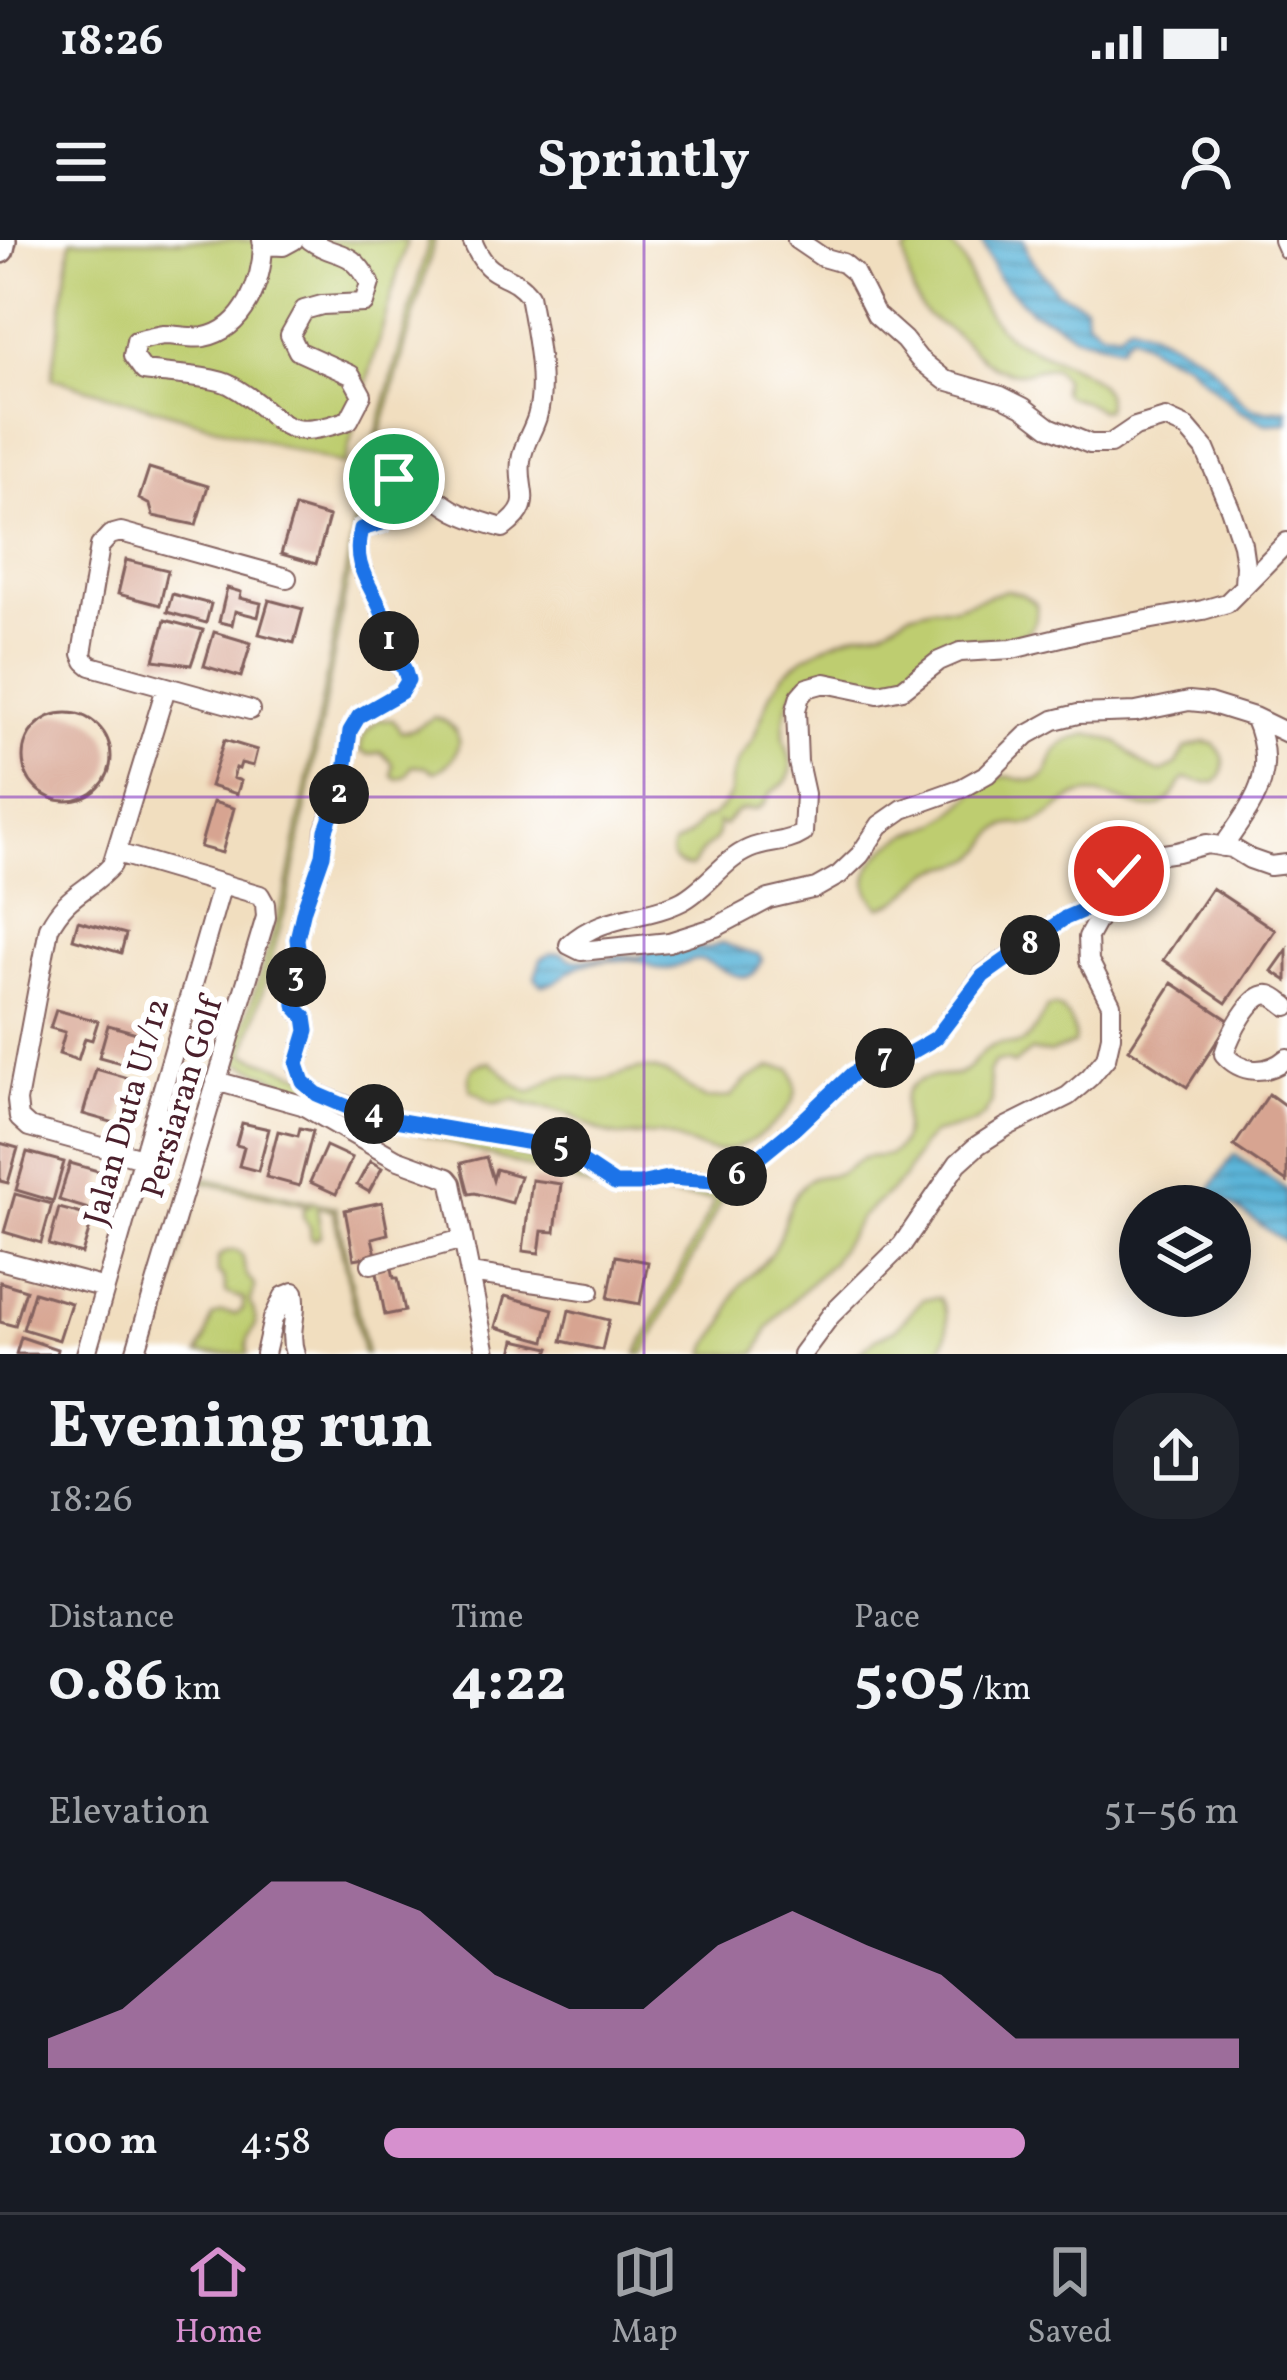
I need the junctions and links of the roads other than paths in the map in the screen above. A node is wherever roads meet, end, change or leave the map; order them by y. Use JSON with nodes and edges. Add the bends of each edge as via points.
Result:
{"nodes":[{"id":1,"x":2,"y":240,"type":"edge"},
{"id":2,"x":294,"y":240,"type":"edge"},
{"id":3,"x":310,"y":240,"type":"edge"},
{"id":4,"x":472,"y":240,"type":"edge"},
{"id":5,"x":797,"y":240,"type":"edge"},
{"id":6,"x":1283,"y":240,"type":"edge"},
{"id":7,"x":262,"y":242,"type":"edge"},
{"id":8,"x":1287,"y":248,"type":"edge"},
{"id":9,"x":0,"y":250,"type":"edge"},
{"id":10,"x":1287,"y":542,"type":"edge"},
{"id":11,"x":287,"y":578,"type":"dead end"},
{"id":12,"x":1244,"y":586,"type":"junction"},
{"id":13,"x":166,"y":688,"type":"junction"},
{"id":14,"x":250,"y":710,"type":"dead end"},
{"id":15,"x":1254,"y":717,"type":"junction"},
{"id":16,"x":1287,"y":734,"type":"edge"},
{"id":17,"x":1223,"y":847,"type":"junction"},
{"id":18,"x":117,"y":853,"type":"junction"},
{"id":19,"x":1287,"y":864,"type":"edge"},
{"id":20,"x":222,"y":884,"type":"junction"},
{"id":21,"x":1109,"y":899,"type":"junction"},
{"id":22,"x":1049,"y":931,"type":"junction"},
{"id":23,"x":1088,"y":937,"type":"junction"},
{"id":24,"x":1287,"y":1006,"type":"edge"},
{"id":25,"x":1287,"y":1058,"type":"edge"},
{"id":26,"x":216,"y":1081,"type":"junction"},
{"id":27,"x":142,"y":1158,"type":"junction"},
{"id":28,"x":464,"y":1239,"type":"junction"},
{"id":29,"x":0,"y":1260,"type":"edge"},
{"id":30,"x":370,"y":1264,"type":"dead end"},
{"id":31,"x":470,"y":1273,"type":"junction"},
{"id":32,"x":105,"y":1288,"type":"junction"},
{"id":33,"x":590,"y":1291,"type":"dead end"},
{"id":34,"x":86,"y":1354,"type":"edge"},
{"id":35,"x":135,"y":1354,"type":"edge"},
{"id":36,"x":265,"y":1354,"type":"edge"},
{"id":37,"x":295,"y":1354,"type":"edge"},
{"id":38,"x":486,"y":1354,"type":"edge"},
{"id":39,"x":802,"y":1354,"type":"edge"}],
"edges":[{"from":1,"to":9,"type":"highway"},
{"from":2,"to":7,"type":"street"},
{"from":3,"to":7,"type":"street","via":[[360,265],[370,283],[364,304],[304,310],[290,335],[298,351],[350,375],[362,395],[349,420],[317,431],[290,430],[226,382],[144,371],[133,356],[136,341],[206,337],[233,322],[250,302]]},
{"from":4,"to":22,"type":"street","via":[[483,264],[529,295],[540,388],[520,468],[525,495],[519,517],[503,528],[450,509],[409,479],[394,479],[386,493],[391,511],[361,529],[356,547],[364,575],[385,618],[391,658],[408,681],[350,731],[344,780],[297,939],[295,1006],[307,1031],[297,1064],[303,1082],[350,1108],[395,1120],[561,1148],[615,1184],[729,1182],[852,1074],[936,1038],[983,976]]},
{"from":5,"to":12,"type":"street","via":[[854,272],[876,315],[945,380],[1001,396],[1090,444],[1110,444],[1165,418],[1187,428],[1230,508]]},
{"from":6,"to":8,"type":"street"},
{"from":10,"to":12,"type":"street"},
{"from":11,"to":13,"type":"street","via":[[110,535],[100,546],[82,654],[91,666]]},
{"from":12,"to":15,"type":"street","via":[[1227,603],[1203,610],[960,652],[903,689],[807,688],[796,710],[803,833],[750,848],[682,901],[582,932],[569,945],[581,951],[669,942],[816,888],[860,855],[880,825],[987,774],[1054,720],[1189,701]]},
{"from":13,"to":14,"type":"street"},
{"from":13,"to":18,"type":"street"},
{"from":15,"to":16,"type":"street"},
{"from":15,"to":17,"type":"street","via":[[1265,777]]},
{"from":17,"to":19,"type":"street","via":[[1270,866]]},
{"from":17,"to":21,"type":"street","via":[[1137,858],[1119,871]]},
{"from":18,"to":20,"type":"street"},
{"from":18,"to":27,"type":"street","via":[[49,928],[17,1101],[29,1127]]},
{"from":20,"to":26,"type":"street","name":"Persiaran Golf","via":[[260,895],[266,917]]},
{"from":20,"to":27,"type":"street","name":"Jalan Duta U1/12"},
{"from":21,"to":22,"type":"street"},
{"from":21,"to":23,"type":"street"},
{"from":22,"to":23,"type":"street"},
{"from":23,"to":39,"type":"street","via":[[1089,961],[1111,1004],[1106,1058],[1068,1096],[958,1163],[902,1245]]},
{"from":24,"to":25,"type":"street","via":[[1270,995],[1252,1001],[1224,1055],[1262,1070]]},
{"from":26,"to":28,"type":"street","via":[[302,1105],[396,1159],[448,1178]]},
{"from":26,"to":35,"type":"street","name":"Persiaran Golf"},
{"from":27,"to":32,"type":"street","name":"Jalan Duta U1/12"},
{"from":28,"to":30,"type":"street"},
{"from":28,"to":31,"type":"street"},
{"from":29,"to":32,"type":"street"},
{"from":31,"to":33,"type":"street"},
{"from":31,"to":38,"type":"street"},
{"from":32,"to":34,"type":"street","name":"Jalan Duta U1/12"},
{"from":36,"to":37,"type":"street","via":[[273,1319],[294,1292]]}]}
